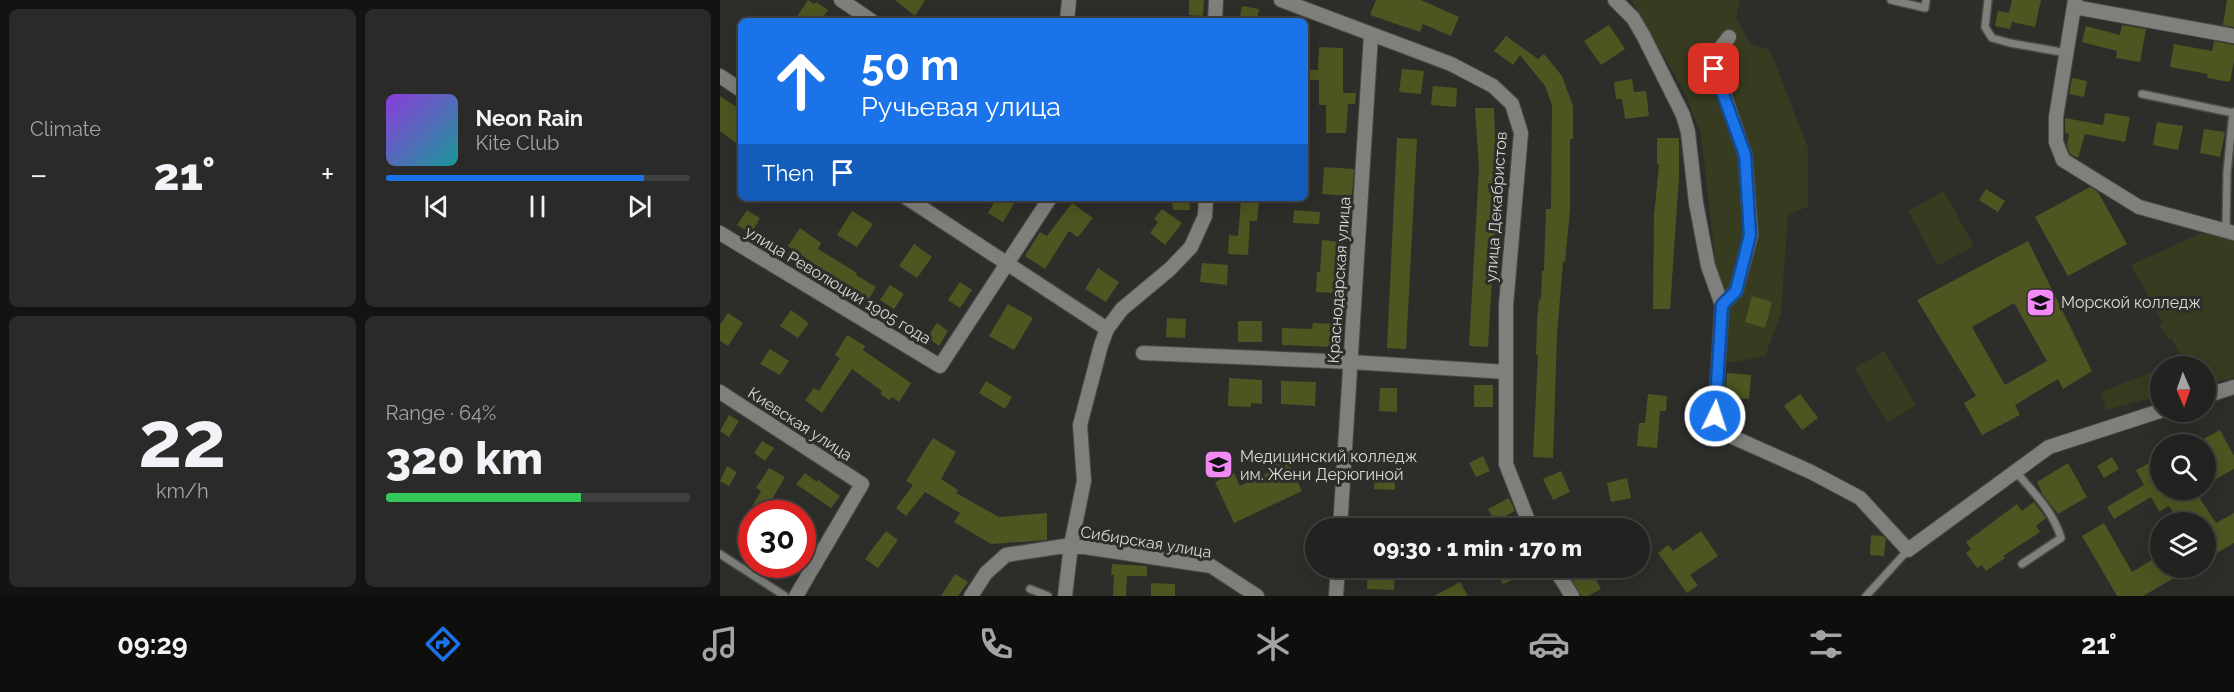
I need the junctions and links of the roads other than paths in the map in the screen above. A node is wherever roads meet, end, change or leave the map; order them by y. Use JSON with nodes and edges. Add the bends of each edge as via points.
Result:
{"nodes":[{"id":1,"x":841,"y":0,"type":"edge"},
{"id":2,"x":1069,"y":0,"type":"edge"},
{"id":3,"x":1216,"y":0,"type":"edge"},
{"id":4,"x":1281,"y":0,"type":"edge"},
{"id":5,"x":1616,"y":0,"type":"edge"},
{"id":6,"x":1891,"y":0,"type":"edge"},
{"id":7,"x":1926,"y":0,"type":"edge"},
{"id":8,"x":1988,"y":0,"type":"edge"},
{"id":9,"x":2074,"y":4,"type":"edge"},
{"id":10,"x":868,"y":18,"type":"edge"},
{"id":11,"x":1067,"y":18,"type":"edge"},
{"id":12,"x":1215,"y":18,"type":"edge"},
{"id":13,"x":1371,"y":35,"type":"junction"},
{"id":14,"x":2234,"y":36,"type":"edge"},
{"id":15,"x":1729,"y":37,"type":"dead end"},
{"id":16,"x":2067,"y":53,"type":"junction"},
{"id":17,"x":720,"y":76,"type":"edge"},
{"id":18,"x":738,"y":88,"type":"edge"},
{"id":19,"x":2142,"y":94,"type":"dead end"},
{"id":20,"x":2233,"y":112,"type":"edge"},
{"id":21,"x":912,"y":201,"type":"edge"},
{"id":22,"x":1048,"y":201,"type":"edge"},
{"id":23,"x":1206,"y":201,"type":"edge"},
{"id":24,"x":2230,"y":232,"type":"edge"},
{"id":25,"x":720,"y":233,"type":"edge"},
{"id":26,"x":1006,"y":262,"type":"junction"},
{"id":27,"x":1722,"y":305,"type":"junction"},
{"id":28,"x":1107,"y":329,"type":"junction"},
{"id":29,"x":1143,"y":353,"type":"dead end"},
{"id":30,"x":1351,"y":362,"type":"junction"},
{"id":31,"x":1506,"y":372,"type":"junction"},
{"id":32,"x":2234,"y":387,"type":"edge"},
{"id":33,"x":720,"y":392,"type":"edge"},
{"id":34,"x":2216,"y":393,"type":"edge"},
{"id":35,"x":2150,"y":414,"type":"edge"},
{"id":36,"x":2016,"y":472,"type":"junction"},
{"id":37,"x":1341,"y":518,"type":"edge"},
{"id":38,"x":1527,"y":518,"type":"edge"},
{"id":39,"x":1071,"y":545,"type":"junction"},
{"id":40,"x":1908,"y":550,"type":"junction"},
{"id":41,"x":720,"y":554,"type":"edge"},
{"id":42,"x":2022,"y":564,"type":"dead end"},
{"id":43,"x":1337,"y":578,"type":"edge"},
{"id":44,"x":1561,"y":578,"type":"edge"},
{"id":45,"x":1030,"y":589,"type":"dead end"},
{"id":46,"x":785,"y":596,"type":"edge"},
{"id":47,"x":796,"y":596,"type":"edge"},
{"id":48,"x":971,"y":596,"type":"edge"},
{"id":49,"x":1048,"y":596,"type":"edge"},
{"id":50,"x":1065,"y":596,"type":"edge"},
{"id":51,"x":1257,"y":596,"type":"edge"},
{"id":52,"x":1336,"y":596,"type":"edge"},
{"id":53,"x":1572,"y":596,"type":"edge"},
{"id":54,"x":1866,"y":596,"type":"edge"}],
"edges":[{"from":1,"to":10,"type":"street"},
{"from":2,"to":11,"type":"street"},
{"from":3,"to":12,"type":"street"},
{"from":4,"to":13,"type":"street","name":"улица Декабристов"},
{"from":5,"to":27,"type":"street","via":[[1643,35],[1683,115],[1708,266]]},
{"from":6,"to":7,"type":"lane","via":[[1925,8]]},
{"from":8,"to":16,"type":"lane","via":[[1985,27],[1992,38]]},
{"from":9,"to":14,"type":"street"},
{"from":9,"to":16,"type":"street"},
{"from":13,"to":30,"type":"street","name":"Краснодарская улица"},
{"from":13,"to":31,"type":"street","name":"улица Декабристов","via":[[1451,64],[1493,86],[1512,104],[1521,133],[1506,305]]},
{"from":15,"to":27,"type":"street","via":[[1713,62],[1745,155],[1750,235],[1736,291]]},
{"from":16,"to":24,"type":"street","via":[[2056,117],[2056,142],[2063,160],[2139,207]]},
{"from":17,"to":18,"type":"street"},
{"from":19,"to":20,"type":"lane"},
{"from":20,"to":24,"type":"lane","via":[[2227,172]]},
{"from":21,"to":26,"type":"street"},
{"from":22,"to":26,"type":"street"},
{"from":23,"to":28,"type":"street","via":[[1205,216],[1191,247],[1122,309]]},
{"from":25,"to":26,"type":"street","name":"улица Революции 1905 года","via":[[940,366]]},
{"from":26,"to":28,"type":"street"},
{"from":27,"to":40,"type":"street","via":[[1715,416],[1720,427],[1736,440],[1811,471],[1860,498]]},
{"from":28,"to":39,"type":"street","via":[[1080,425],[1084,481]]},
{"from":29,"to":30,"type":"street"},
{"from":30,"to":31,"type":"street"},
{"from":30,"to":37,"type":"street","name":"Краснодарская улица"},
{"from":31,"to":38,"type":"street","name":"улица Декабристов","via":[[1506,464]]},
{"from":32,"to":34,"type":"street"},
{"from":33,"to":47,"type":"street","name":"Киевская улица","via":[[862,484]]},
{"from":35,"to":36,"type":"street","via":[[2049,447]]},
{"from":36,"to":40,"type":"street"},
{"from":36,"to":42,"type":"lane","via":[[2046,506],[2061,538]]},
{"from":39,"to":48,"type":"street","name":"Сибирская улица","via":[[1006,555],[986,573]]},
{"from":39,"to":50,"type":"street"},
{"from":39,"to":51,"type":"street","name":"Сибирская улица","via":[[1211,566]]},
{"from":40,"to":54,"type":"lane"},
{"from":41,"to":46,"type":"lane"},
{"from":43,"to":52,"type":"street"},
{"from":44,"to":53,"type":"street"},
{"from":45,"to":49,"type":"lane"}]}
